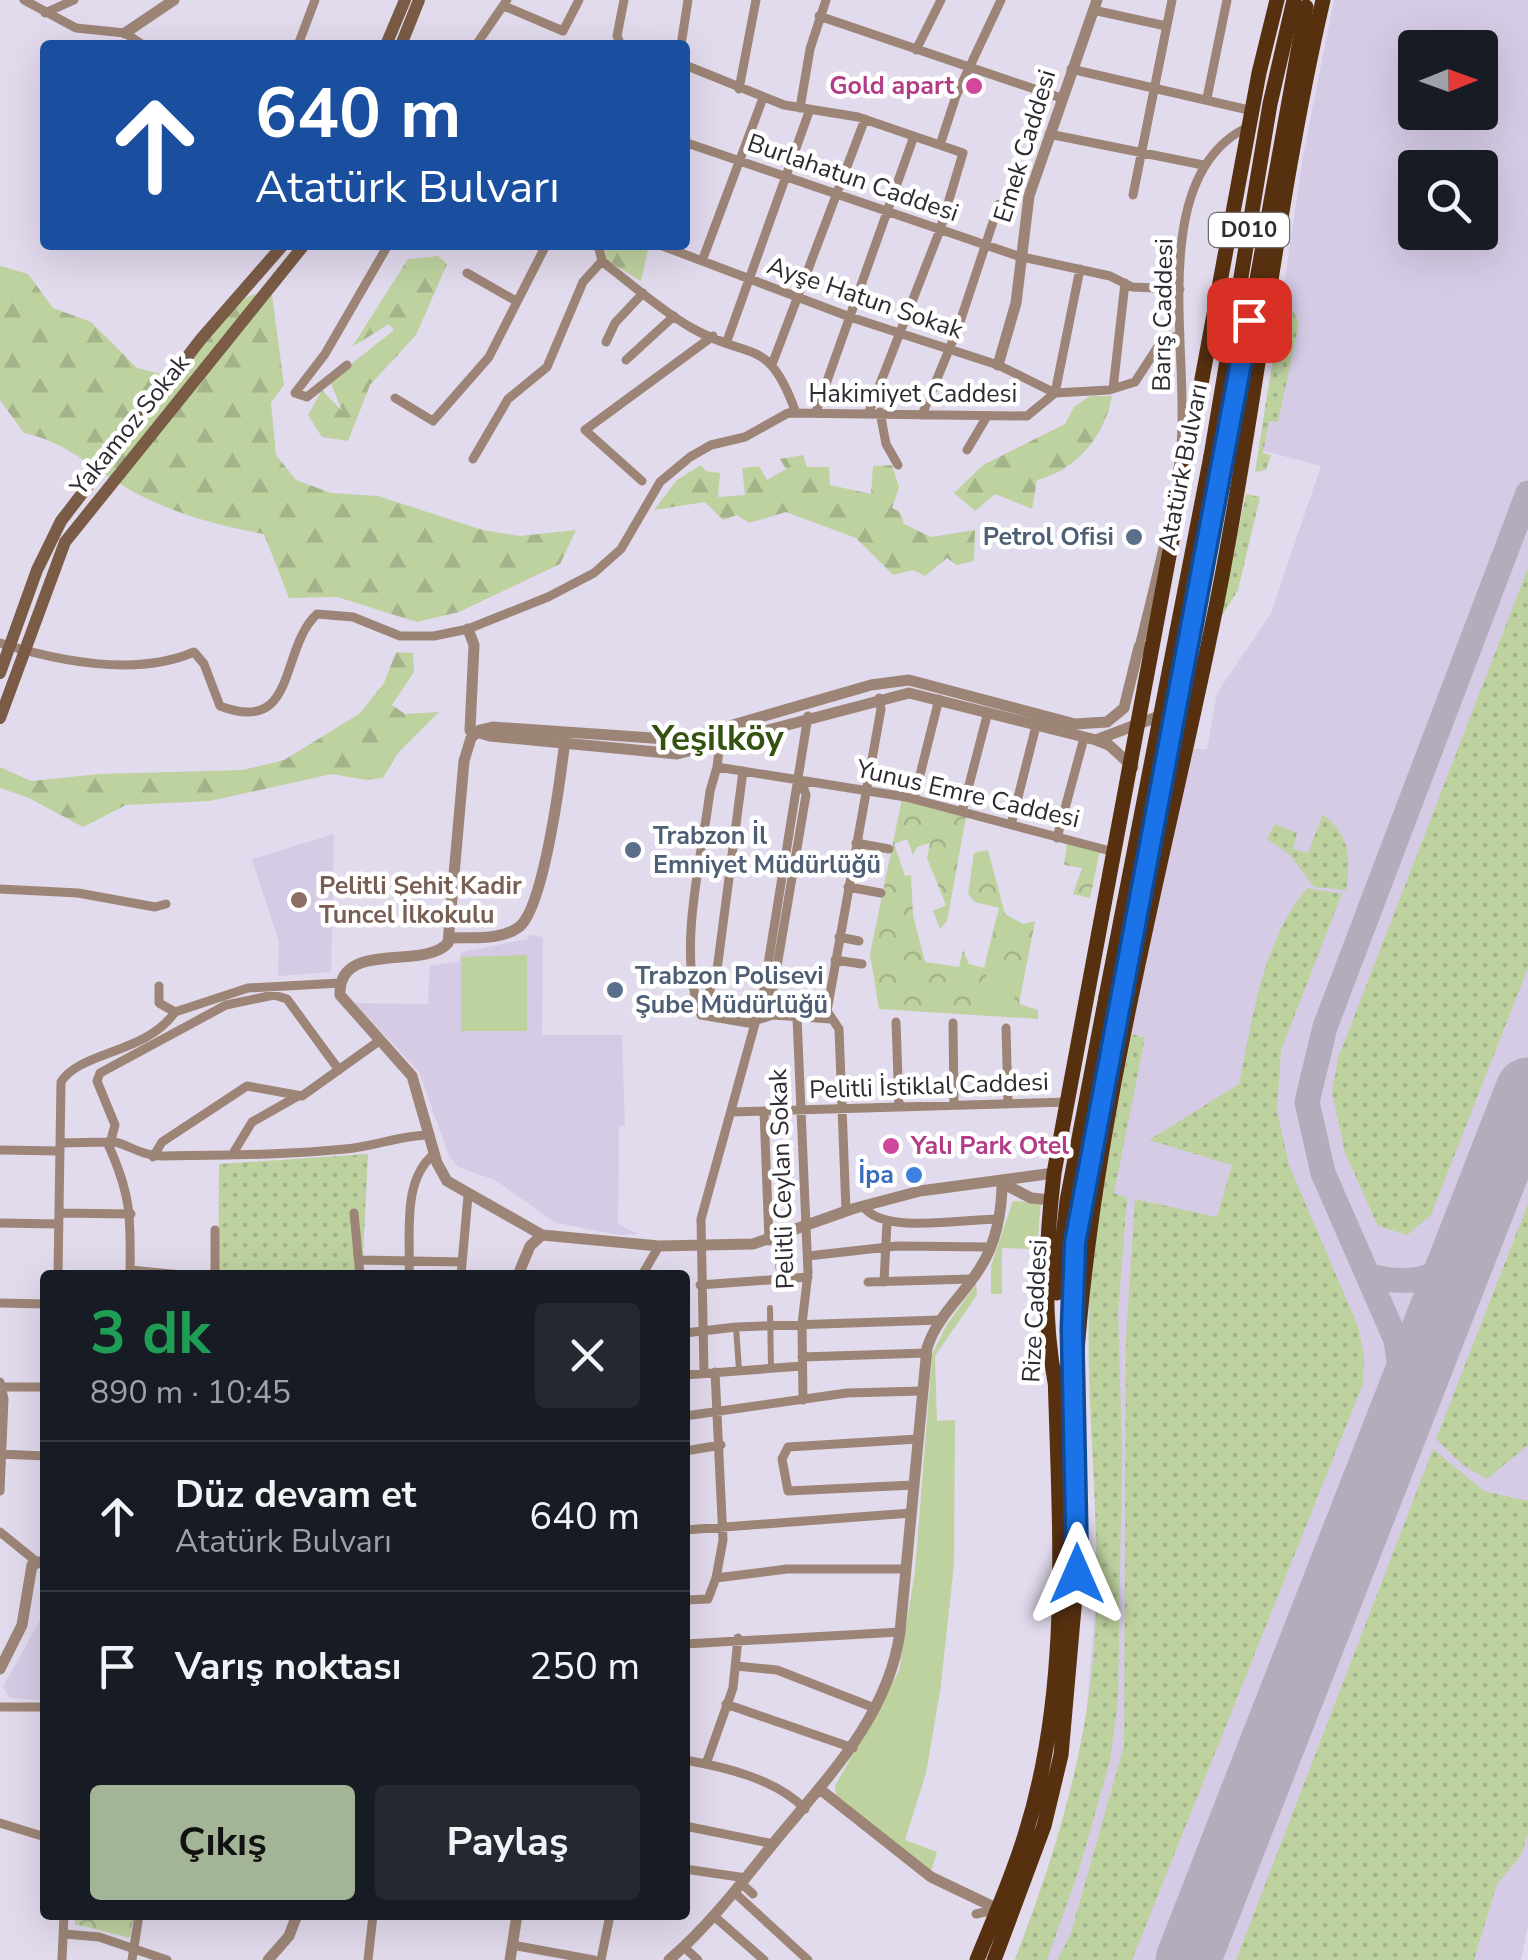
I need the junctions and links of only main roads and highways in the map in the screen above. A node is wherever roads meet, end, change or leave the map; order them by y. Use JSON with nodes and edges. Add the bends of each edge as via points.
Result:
{"nodes":[{"id":1,"x":405,"y":0,"type":"edge"},
{"id":2,"x":419,"y":0,"type":"edge"},
{"id":3,"x":1323,"y":0,"type":"edge"},
{"id":4,"x":1296,"y":2,"type":"edge"},
{"id":5,"x":388,"y":40,"type":"edge"},
{"id":6,"x":404,"y":40,"type":"edge"},
{"id":7,"x":279,"y":250,"type":"edge"},
{"id":8,"x":300,"y":250,"type":"edge"},
{"id":9,"x":5,"y":645,"type":"edge"},
{"id":10,"x":1176,"y":661,"type":"joint"},
{"id":11,"x":0,"y":673,"type":"edge"},
{"id":12,"x":1145,"y":700,"type":"junction"},
{"id":13,"x":1163,"y":714,"type":"road end"},
{"id":14,"x":0,"y":718,"type":"edge"},
{"id":15,"x":1113,"y":998,"type":"junction"},
{"id":16,"x":1076,"y":1366,"type":"junction"},
{"id":17,"x":1056,"y":1382,"type":"junction"},
{"id":18,"x":977,"y":1960,"type":"edge"},
{"id":19,"x":994,"y":1960,"type":"edge"}],
"edges":[{"from":1,"to":5,"type":"main road"},
{"from":2,"to":6,"type":"main road"},
{"from":3,"to":16,"type":"highway","via":[[1207,651],[1108,1130],[1081,1290]]},
{"from":4,"to":10,"type":"highway","name":"Atatürk Bulvarı","number":"D010","bridge":true,"via":[[1270,104]]},
{"from":4,"to":12,"type":"highway","via":[[1251,118],[1147,653]]},
{"from":7,"to":9,"type":"main road","name":"Yakamoz Sokak","via":[[61,521]]},
{"from":8,"to":14,"type":"main road","name":"Yakamoz Sokak","via":[[65,542]]},
{"from":9,"to":11,"type":"main road","name":"Yakamoz Sokak"},
{"from":10,"to":15,"type":"highway","name":"Rize Caddesi","number":"D010","bridge":true},
{"from":12,"to":13,"type":"highway"},
{"from":12,"to":17,"type":"highway","via":[[1054,1173],[1048,1346]]},
{"from":15,"to":16,"type":"highway","name":"Rize Caddesi","number":"D010","via":[[1075,1243]]},
{"from":15,"to":17,"type":"highway","name":"Rize Caddesi","number":"D010","via":[[1066,1201],[1054,1324]]},
{"from":16,"to":19,"type":"highway","name":"Rize Caddesi","number":"D010","via":[[1077,1574],[1061,1755],[1044,1826]]},
{"from":17,"to":18,"type":"highway","name":"Rize Caddesi","number":"D010","via":[[1054,1688],[1027,1830]]}]}
